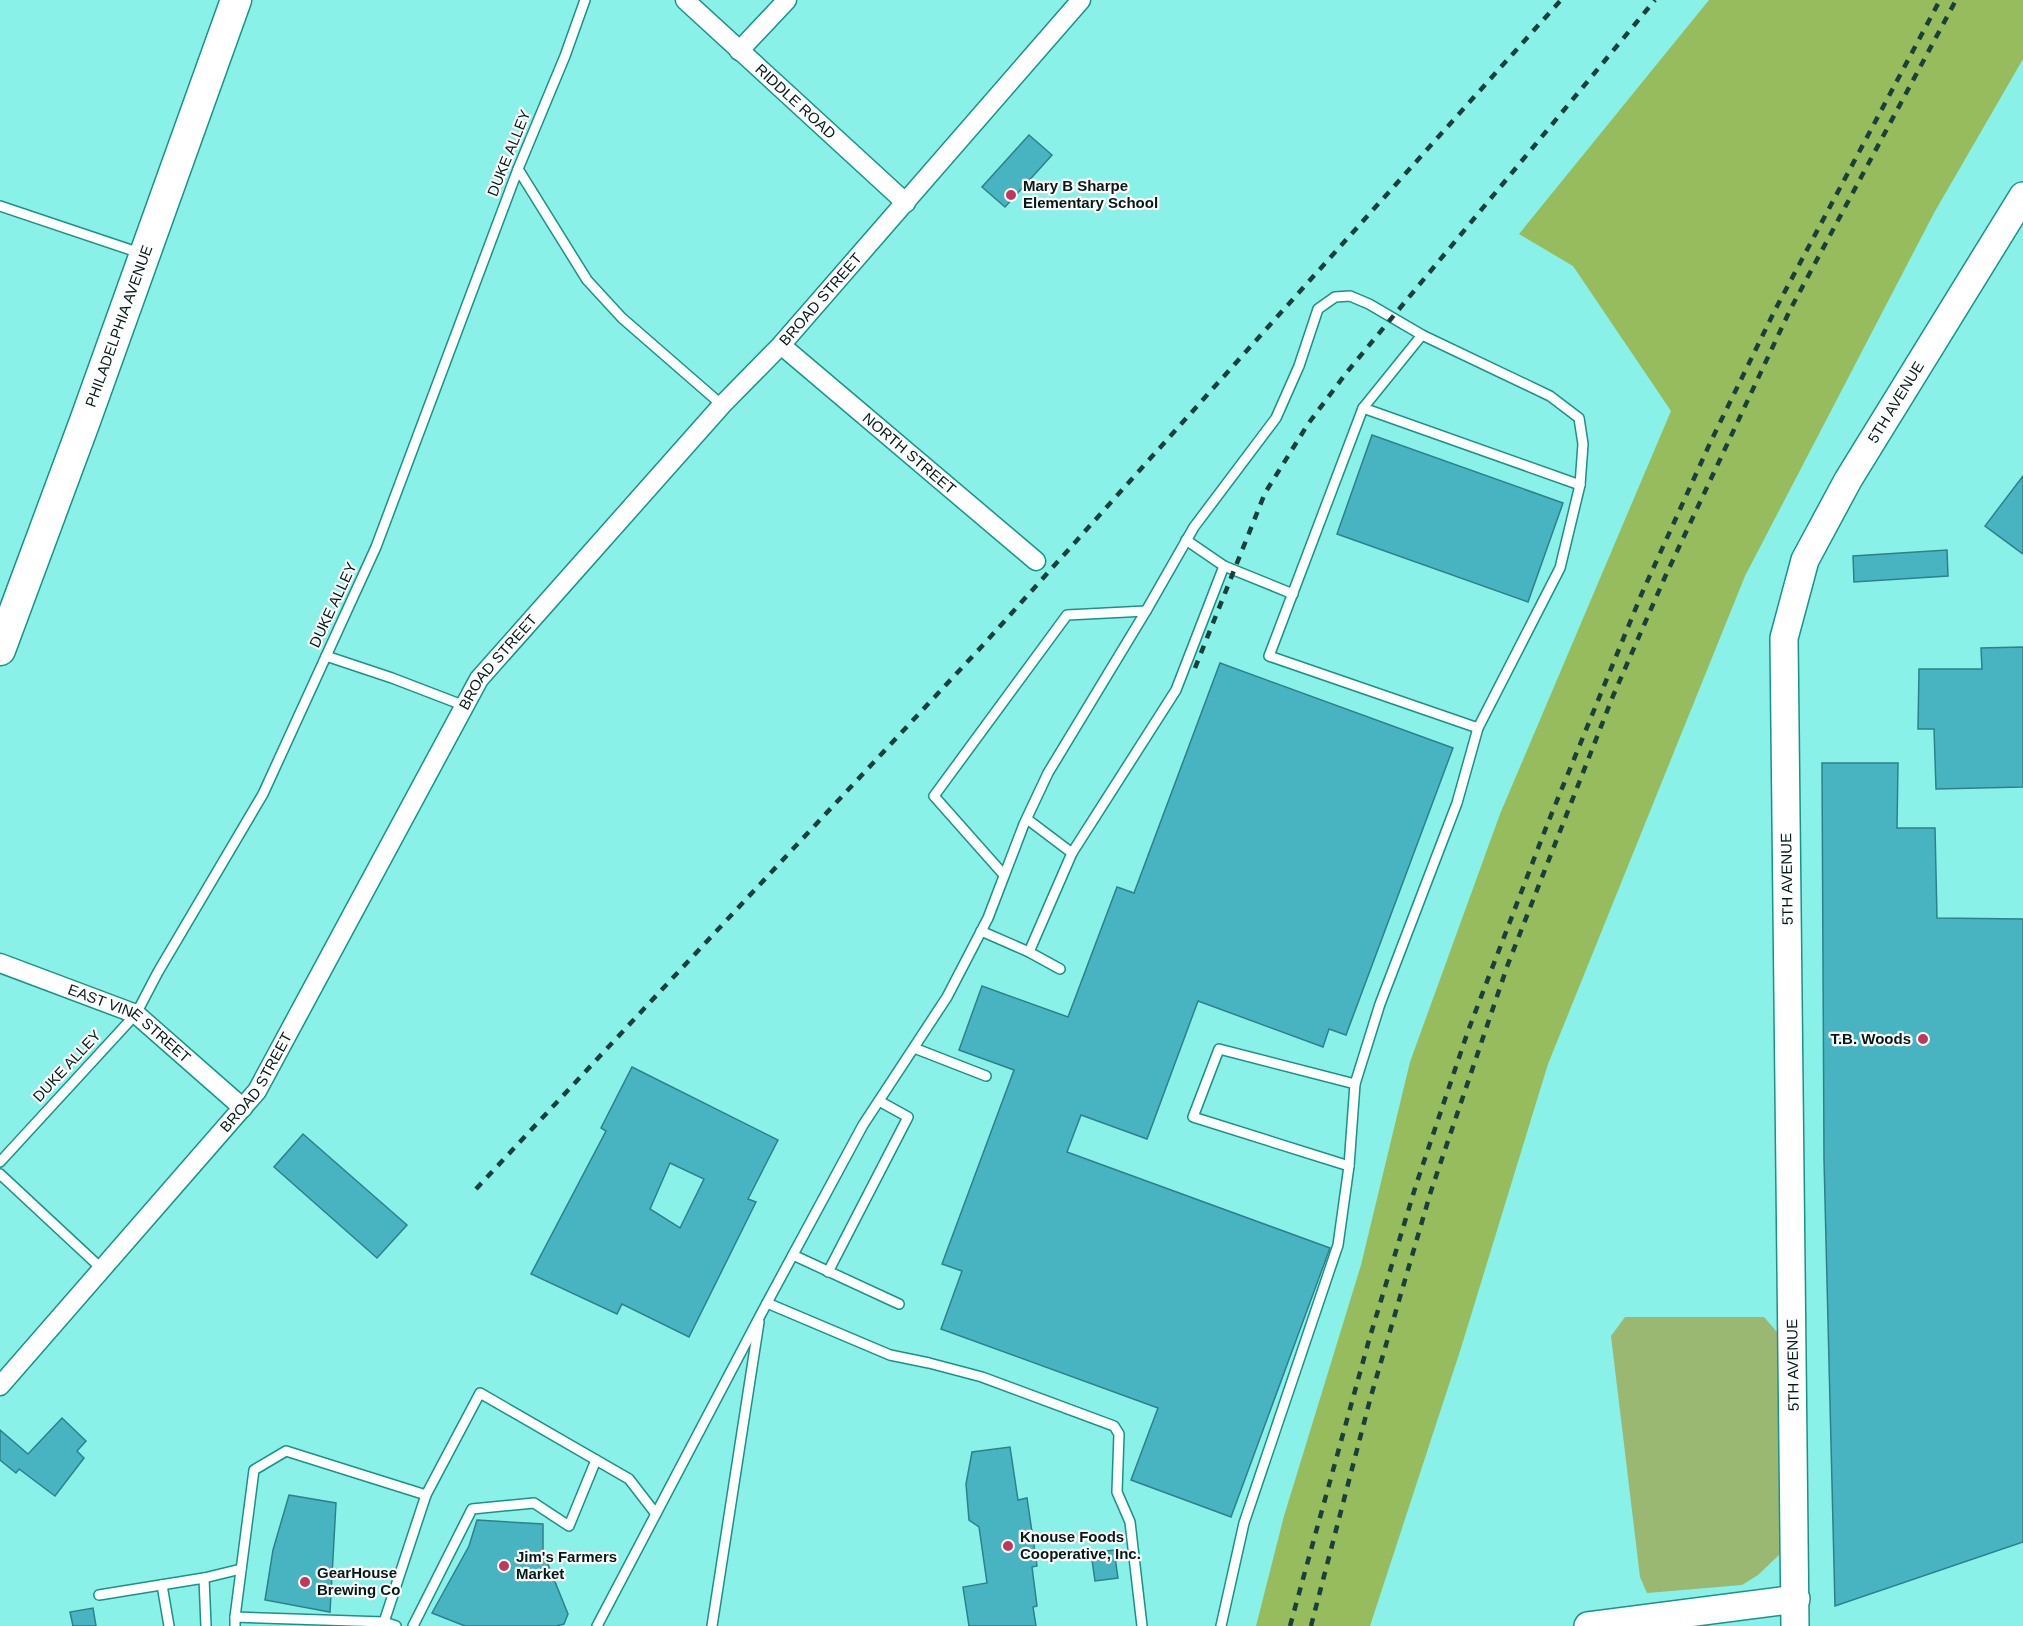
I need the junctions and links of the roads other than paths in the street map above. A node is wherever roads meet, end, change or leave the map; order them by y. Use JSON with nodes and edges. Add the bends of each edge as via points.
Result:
{"nodes":[{"id":1,"x":236,"y":0,"type":"edge"},
{"id":2,"x":585,"y":0,"type":"edge"},
{"id":3,"x":685,"y":0,"type":"edge"},
{"id":4,"x":787,"y":0,"type":"edge"},
{"id":5,"x":1081,"y":0,"type":"edge"},
{"id":6,"x":739,"y":51,"type":"junction"},
{"id":7,"x":518,"y":169,"type":"junction"},
{"id":8,"x":2023,"y":196,"type":"edge"},
{"id":9,"x":906,"y":203,"type":"junction"},
{"id":10,"x":0,"y":206,"type":"edge"},
{"id":11,"x":145,"y":255,"type":"junction"},
{"id":12,"x":1422,"y":335,"type":"junction"},
{"id":13,"x":782,"y":345,"type":"junction"},
{"id":14,"x":722,"y":405,"type":"junction"},
{"id":15,"x":1363,"y":408,"type":"junction"},
{"id":16,"x":1580,"y":484,"type":"junction"},
{"id":17,"x":1186,"y":540,"type":"junction"},
{"id":18,"x":1036,"y":561,"type":"dead end"},
{"id":19,"x":1224,"y":566,"type":"junction"},
{"id":20,"x":1293,"y":594,"type":"junction"},
{"id":21,"x":1146,"y":611,"type":"junction"},
{"id":22,"x":0,"y":650,"type":"edge"},
{"id":23,"x":326,"y":656,"type":"junction"},
{"id":24,"x":465,"y":706,"type":"junction"},
{"id":25,"x":1478,"y":728,"type":"junction"},
{"id":26,"x":1027,"y":819,"type":"junction"},
{"id":27,"x":1072,"y":854,"type":"junction"},
{"id":28,"x":1004,"y":875,"type":"junction"},
{"id":29,"x":981,"y":931,"type":"junction"},
{"id":30,"x":1029,"y":952,"type":"junction"},
{"id":31,"x":0,"y":963,"type":"edge"},
{"id":32,"x":1060,"y":969,"type":"dead end"},
{"id":33,"x":136,"y":1014,"type":"junction"},
{"id":34,"x":914,"y":1048,"type":"junction"},
{"id":35,"x":986,"y":1076,"type":"dead end"},
{"id":36,"x":1355,"y":1084,"type":"junction"},
{"id":37,"x":879,"y":1101,"type":"junction"},
{"id":38,"x":243,"y":1108,"type":"junction"},
{"id":39,"x":0,"y":1162,"type":"edge"},
{"id":40,"x":1348,"y":1166,"type":"junction"},
{"id":41,"x":0,"y":1174,"type":"edge"},
{"id":42,"x":792,"y":1255,"type":"junction"},
{"id":43,"x":102,"y":1269,"type":"junction"},
{"id":44,"x":828,"y":1272,"type":"junction"},
{"id":45,"x":767,"y":1303,"type":"junction"},
{"id":46,"x":899,"y":1304,"type":"dead end"},
{"id":47,"x":761,"y":1314,"type":"junction"},
{"id":48,"x":0,"y":1386,"type":"edge"},
{"id":49,"x":596,"y":1460,"type":"junction"},
{"id":50,"x":426,"y":1495,"type":"junction"},
{"id":51,"x":656,"y":1514,"type":"junction"},
{"id":52,"x":241,"y":1569,"type":"junction"},
{"id":53,"x":204,"y":1578,"type":"junction"},
{"id":54,"x":162,"y":1585,"type":"junction"},
{"id":55,"x":99,"y":1595,"type":"dead end"},
{"id":56,"x":1796,"y":1599,"type":"junction"},
{"id":57,"x":235,"y":1622,"type":"edge"},
{"id":58,"x":384,"y":1622,"type":"junction"},
{"id":59,"x":170,"y":1626,"type":"edge"},
{"id":60,"x":206,"y":1626,"type":"edge"},
{"id":61,"x":396,"y":1626,"type":"edge"},
{"id":62,"x":413,"y":1626,"type":"edge"},
{"id":63,"x":597,"y":1626,"type":"edge"},
{"id":64,"x":712,"y":1626,"type":"edge"},
{"id":65,"x":1142,"y":1626,"type":"edge"},
{"id":66,"x":1221,"y":1626,"type":"edge"},
{"id":67,"x":1588,"y":1626,"type":"edge"},
{"id":68,"x":1796,"y":1626,"type":"edge"}],
"edges":[{"from":1,"to":11,"type":"main road","name":"PHILADELPHIA AVENUE"},
{"from":2,"to":7,"type":"lane","name":"DUKE ALLEY"},
{"from":3,"to":6,"type":"street","name":"RIDDLE ROAD"},
{"from":4,"to":6,"type":"street"},
{"from":5,"to":9,"type":"street","name":"BROAD STREET"},
{"from":6,"to":9,"type":"street","name":"RIDDLE ROAD"},
{"from":7,"to":14,"type":"lane","via":[[587,280],[622,318]]},
{"from":7,"to":23,"type":"lane","name":"DUKE ALLEY","via":[[376,547]]},
{"from":8,"to":56,"type":"street","name":"5TH AVENUE","via":[[1848,480],[1805,560],[1784,638]]},
{"from":9,"to":13,"type":"street","name":"BROAD STREET"},
{"from":10,"to":11,"type":"lane"},
{"from":11,"to":22,"type":"main road","name":"PHILADELPHIA AVENUE"},
{"from":12,"to":15,"type":"lane"},
{"from":12,"to":16,"type":"lane","via":[[1550,396],[1579,418],[1583,444]]},
{"from":12,"to":17,"type":"lane","via":[[1350,296],[1335,297],[1318,309],[1276,417]]},
{"from":13,"to":14,"type":"street","name":"BROAD STREET"},
{"from":13,"to":18,"type":"street","name":"NORTH STREET"},
{"from":14,"to":24,"type":"street","name":"BROAD STREET","via":[[478,679]]},
{"from":15,"to":16,"type":"lane"},
{"from":15,"to":20,"type":"lane"},
{"from":16,"to":25,"type":"lane","via":[[1560,568]]},
{"from":17,"to":19,"type":"lane"},
{"from":17,"to":21,"type":"lane"},
{"from":19,"to":20,"type":"lane"},
{"from":19,"to":27,"type":"lane","via":[[1176,690]]},
{"from":20,"to":25,"type":"lane","via":[[1269,656]]},
{"from":21,"to":26,"type":"lane","via":[[1048,773]]},
{"from":21,"to":28,"type":"lane","via":[[1067,615],[934,796]]},
{"from":23,"to":24,"type":"lane"},
{"from":23,"to":33,"type":"lane","name":"DUKE ALLEY","via":[[263,794]]},
{"from":24,"to":38,"type":"street","name":"BROAD STREET","via":[[257,1090]]},
{"from":25,"to":36,"type":"lane","via":[[1457,803],[1380,1004]]},
{"from":26,"to":27,"type":"lane"},
{"from":26,"to":28,"type":"lane"},
{"from":27,"to":30,"type":"lane"},
{"from":28,"to":29,"type":"lane"},
{"from":29,"to":30,"type":"lane"},
{"from":29,"to":34,"type":"lane","via":[[947,997]]},
{"from":30,"to":32,"type":"lane"},
{"from":31,"to":33,"type":"street","name":"EAST VINE STREET"},
{"from":33,"to":38,"type":"street","name":"EAST VINE STREET"},
{"from":33,"to":39,"type":"lane","name":"DUKE ALLEY"},
{"from":34,"to":35,"type":"lane"},
{"from":34,"to":37,"type":"lane"},
{"from":36,"to":40,"type":"lane"},
{"from":36,"to":40,"type":"lane","via":[[1219,1049],[1193,1117]]},
{"from":37,"to":42,"type":"lane"},
{"from":37,"to":44,"type":"lane","via":[[908,1117]]},
{"from":38,"to":43,"type":"street","name":"BROAD STREET"},
{"from":40,"to":66,"type":"lane","via":[[1338,1245],[1244,1523]]},
{"from":41,"to":43,"type":"lane"},
{"from":42,"to":44,"type":"lane"},
{"from":42,"to":45,"type":"lane"},
{"from":43,"to":48,"type":"street","name":"BROAD STREET"},
{"from":44,"to":46,"type":"lane"},
{"from":45,"to":47,"type":"lane"},
{"from":45,"to":65,"type":"lane","via":[[890,1355],[982,1377],[1114,1426],[1119,1434],[1117,1492],[1130,1522]]},
{"from":47,"to":51,"type":"lane"},
{"from":47,"to":64,"type":"lane"},
{"from":49,"to":50,"type":"lane","via":[[480,1393]]},
{"from":49,"to":51,"type":"lane","via":[[629,1479]]},
{"from":49,"to":62,"type":"lane","via":[[568,1526],[534,1503],[472,1509]]},
{"from":50,"to":52,"type":"lane","via":[[286,1451],[254,1470]]},
{"from":50,"to":58,"type":"lane"},
{"from":51,"to":63,"type":"lane"},
{"from":52,"to":53,"type":"lane"},
{"from":52,"to":57,"type":"lane"},
{"from":53,"to":54,"type":"lane"},
{"from":53,"to":60,"type":"lane"},
{"from":54,"to":55,"type":"lane"},
{"from":54,"to":59,"type":"lane"},
{"from":56,"to":67,"type":"street"},
{"from":56,"to":68,"type":"street","name":"5TH AVENUE"},
{"from":57,"to":58,"type":"lane"},
{"from":58,"to":61,"type":"lane"}]}
